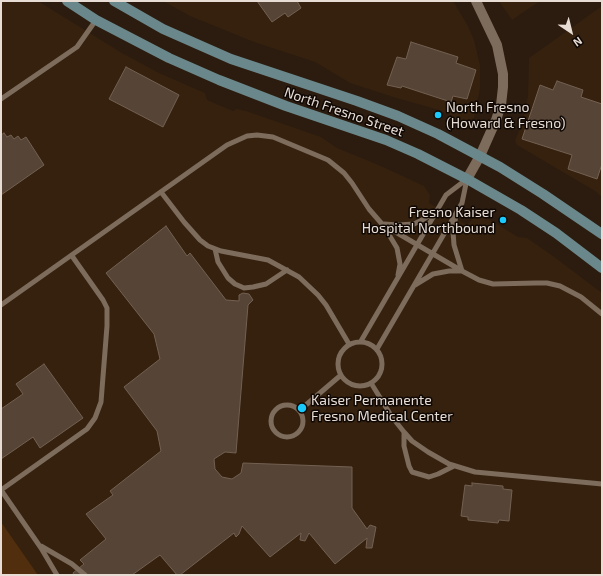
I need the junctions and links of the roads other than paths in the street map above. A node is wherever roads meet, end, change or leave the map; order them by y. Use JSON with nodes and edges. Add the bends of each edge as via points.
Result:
{"nodes":[{"id":1,"x":67,"y":1,"type":"edge"},
{"id":2,"x":114,"y":1,"type":"edge"},
{"id":3,"x":476,"y":1,"type":"edge"},
{"id":4,"x":96,"y":20,"type":"junction"},
{"id":5,"x":1,"y":99,"type":"edge"},
{"id":6,"x":480,"y":156,"type":"junction"},
{"id":7,"x":467,"y":179,"type":"junction"},
{"id":8,"x":161,"y":192,"type":"junction"},
{"id":9,"x":441,"y":204,"type":"junction"},
{"id":10,"x":456,"y":212,"type":"junction"},
{"id":11,"x":382,"y":224,"type":"junction"},
{"id":12,"x":602,"y":234,"type":"edge"},
{"id":13,"x":417,"y":246,"type":"junction"},
{"id":14,"x":215,"y":249,"type":"junction"},
{"id":15,"x":432,"y":254,"type":"junction"},
{"id":16,"x":72,"y":256,"type":"junction"},
{"id":17,"x":602,"y":268,"type":"edge"},
{"id":18,"x":287,"y":270,"type":"junction"},
{"id":19,"x":462,"y":272,"type":"junction"},
{"id":20,"x":396,"y":280,"type":"junction"},
{"id":21,"x":412,"y":289,"type":"junction"},
{"id":22,"x":1,"y":305,"type":"edge"},
{"id":23,"x":602,"y":314,"type":"edge"},
{"id":24,"x":361,"y":341,"type":"junction"},
{"id":25,"x":349,"y":344,"type":"junction"},
{"id":26,"x":377,"y":349,"type":"junction"},
{"id":27,"x":341,"y":375,"type":"junction"},
{"id":28,"x":371,"y":383,"type":"junction"},
{"id":29,"x":300,"y":410,"type":"junction"},
{"id":30,"x":404,"y":432,"type":"junction"},
{"id":31,"x":454,"y":466,"type":"junction"},
{"id":32,"x":602,"y":484,"type":"edge"},
{"id":33,"x":1,"y":490,"type":"edge"},
{"id":34,"x":40,"y":545,"type":"junction"},
{"id":35,"x":58,"y":575,"type":"edge"},
{"id":36,"x":85,"y":575,"type":"edge"}],
"edges":[{"from":1,"to":4,"type":"main road","name":"North Fresno Street"},
{"from":2,"to":6,"type":"main road","name":"North Fresno Street","via":[[163,29],[200,46],[398,116]]},
{"from":3,"to":6,"type":"street","via":[[497,45],[503,74],[501,105]]},
{"from":4,"to":5,"type":"lane","via":[[78,47]]},
{"from":4,"to":7,"type":"main road","name":"North Fresno Street","via":[[169,58],[219,80],[386,140]]},
{"from":6,"to":7,"type":"street"},
{"from":6,"to":12,"type":"main road","name":"North Fresno Street"},
{"from":7,"to":9,"type":"lane","via":[[446,195]]},
{"from":7,"to":10,"type":"lane","via":[[462,203]]},
{"from":7,"to":17,"type":"main road","name":"North Fresno Street","via":[[556,233]]},
{"from":8,"to":11,"type":"lane","via":[[231,143],[248,136],[266,135],[336,166]]},
{"from":8,"to":14,"type":"lane","via":[[200,240]]},
{"from":8,"to":16,"type":"lane"},
{"from":9,"to":11,"type":"lane","via":[[430,215],[414,224]]},
{"from":9,"to":13,"type":"lane"},
{"from":10,"to":15,"type":"lane"},
{"from":10,"to":19,"type":"lane","via":[[453,239]]},
{"from":11,"to":13,"type":"lane"},
{"from":11,"to":20,"type":"lane","via":[[394,241],[399,255],[400,264]]},
{"from":13,"to":15,"type":"lane"},
{"from":13,"to":20,"type":"lane"},
{"from":14,"to":18,"type":"lane","via":[[268,260]]},
{"from":14,"to":18,"type":"lane","via":[[218,262],[228,278],[244,288],[266,284]]},
{"from":15,"to":19,"type":"lane"},
{"from":15,"to":21,"type":"lane"},
{"from":16,"to":22,"type":"lane"},
{"from":16,"to":33,"type":"lane","via":[[107,308],[101,402],[95,418],[87,429]]},
{"from":18,"to":25,"type":"lane","via":[[299,277],[318,295]]},
{"from":19,"to":21,"type":"lane","via":[[433,274]]},
{"from":19,"to":23,"type":"lane","via":[[493,284],[547,283],[560,286],[581,297]]},
{"from":20,"to":24,"type":"lane"},
{"from":21,"to":26,"type":"lane"},
{"from":24,"to":25,"type":"lane"},
{"from":24,"to":26,"type":"lane"},
{"from":25,"to":27,"type":"lane","via":[[339,355],[338,369]]},
{"from":26,"to":28,"type":"lane","via":[[382,367],[380,374]]},
{"from":27,"to":28,"type":"lane","via":[[345,381],[358,386]]},
{"from":27,"to":29,"type":"lane"},
{"from":28,"to":30,"type":"lane"},
{"from":29,"to":29,"type":"lane","via":[[290,404],[279,406],[272,415],[274,431],[284,437],[298,434],[304,421]]},
{"from":30,"to":31,"type":"lane","via":[[428,452]]},
{"from":30,"to":31,"type":"lane","via":[[404,446],[412,472],[429,477]]},
{"from":31,"to":32,"type":"lane","via":[[475,472]]},
{"from":33,"to":34,"type":"lane"},
{"from":34,"to":35,"type":"lane"},
{"from":34,"to":36,"type":"lane"}]}
